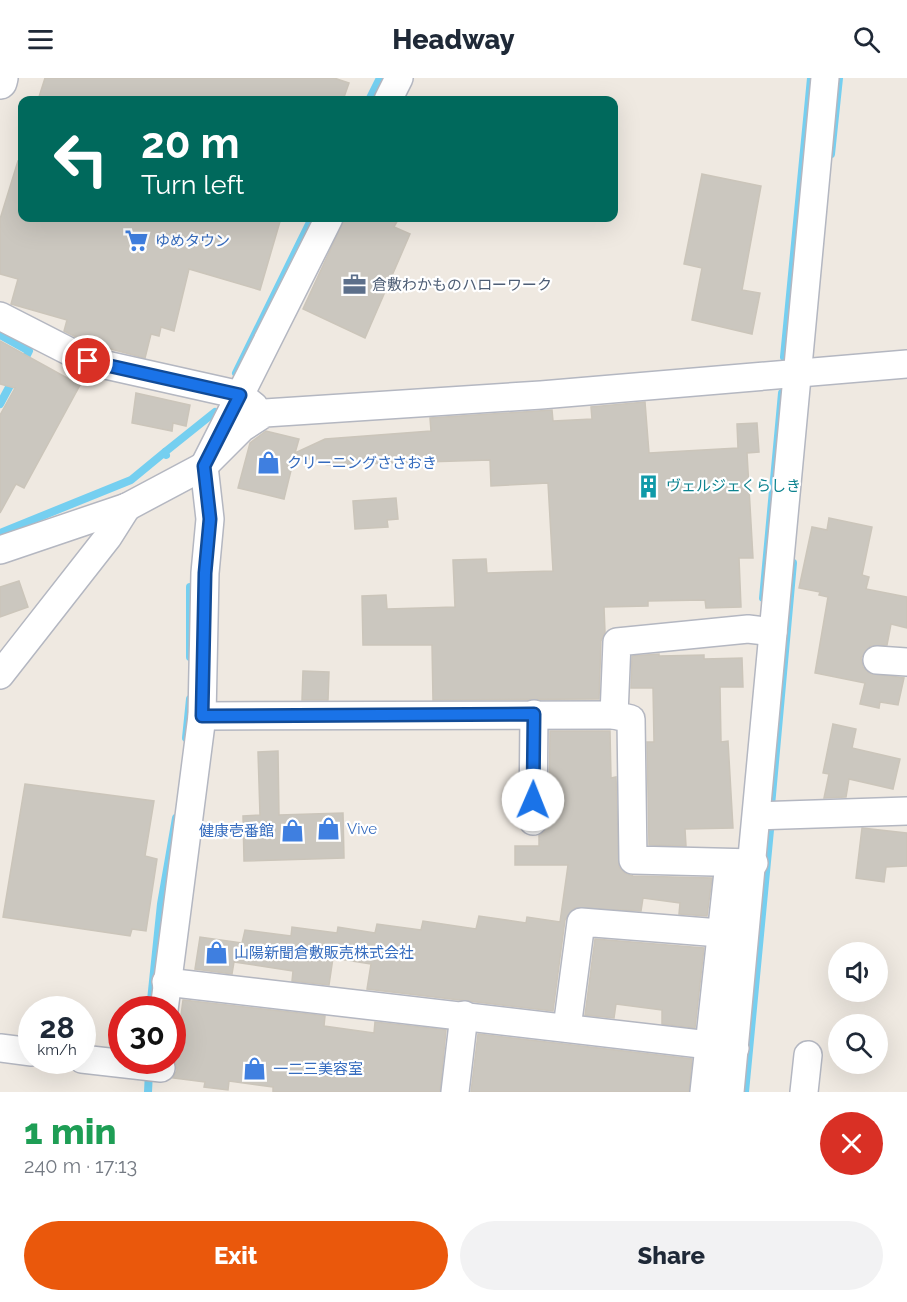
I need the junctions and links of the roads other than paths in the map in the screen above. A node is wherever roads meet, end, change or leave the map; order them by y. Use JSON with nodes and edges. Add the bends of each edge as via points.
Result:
{"nodes":[{"id":1,"x":399,"y":78,"type":"edge"},
{"id":2,"x":825,"y":78,"type":"edge"},
{"id":3,"x":389,"y":96,"type":"edge"},
{"id":4,"x":327,"y":222,"type":"edge"},
{"id":5,"x":0,"y":316,"type":"edge"},
{"id":6,"x":907,"y":364,"type":"edge"},
{"id":7,"x":797,"y":373,"type":"junction"},
{"id":8,"x":240,"y":395,"type":"junction"},
{"id":9,"x":265,"y":413,"type":"junction"},
{"id":10,"x":204,"y":466,"type":"junction"},
{"id":11,"x":127,"y":507,"type":"junction"},
{"id":12,"x":0,"y":550,"type":"edge"},
{"id":13,"x":764,"y":631,"type":"junction"},
{"id":14,"x":877,"y":660,"type":"dead end"},
{"id":15,"x":907,"y":662,"type":"edge"},
{"id":16,"x":0,"y":675,"type":"edge"},
{"id":17,"x":534,"y":714,"type":"junction"},
{"id":18,"x":614,"y":715,"type":"junction"},
{"id":19,"x":202,"y":716,"type":"junction"},
{"id":20,"x":907,"y":811,"type":"edge"},
{"id":21,"x":758,"y":816,"type":"junction"},
{"id":22,"x":533,"y":821,"type":"dead end"},
{"id":23,"x":741,"y":863,"type":"junction"},
{"id":24,"x":720,"y":933,"type":"junction"},
{"id":25,"x":166,"y":982,"type":"junction"},
{"id":26,"x":165,"y":996,"type":"edge"},
{"id":27,"x":464,"y":1015,"type":"junction"},
{"id":28,"x":567,"y":1028,"type":"junction"},
{"id":29,"x":721,"y":1046,"type":"junction"},
{"id":30,"x":0,"y":1048,"type":"edge"},
{"id":31,"x":18,"y":1050,"type":"edge"},
{"id":32,"x":808,"y":1055,"type":"dead end"},
{"id":33,"x":455,"y":1092,"type":"edge"},
{"id":34,"x":704,"y":1092,"type":"edge"},
{"id":35,"x":730,"y":1092,"type":"edge"},
{"id":36,"x":804,"y":1092,"type":"edge"}],
"edges":[{"from":1,"to":3,"type":"street"},
{"from":2,"to":7,"type":"street"},
{"from":4,"to":8,"type":"street"},
{"from":5,"to":8,"type":"street","via":[[88,361]]},
{"from":6,"to":7,"type":"street"},
{"from":7,"to":9,"type":"street"},
{"from":7,"to":13,"type":"street"},
{"from":8,"to":9,"type":"street"},
{"from":8,"to":10,"type":"street"},
{"from":9,"to":10,"type":"street","via":[[242,428]]},
{"from":10,"to":11,"type":"street"},
{"from":10,"to":19,"type":"street","via":[[210,519]]},
{"from":11,"to":12,"type":"street"},
{"from":11,"to":16,"type":"street"},
{"from":13,"to":18,"type":"street","via":[[617,642]]},
{"from":13,"to":21,"type":"street"},
{"from":14,"to":15,"type":"street"},
{"from":17,"to":18,"type":"street"},
{"from":17,"to":19,"type":"street"},
{"from":17,"to":22,"type":"street"},
{"from":18,"to":23,"type":"street","via":[[631,719],[633,860]]},
{"from":19,"to":25,"type":"street"},
{"from":20,"to":21,"type":"street"},
{"from":21,"to":23,"type":"street"},
{"from":23,"to":24,"type":"street"},
{"from":23,"to":29,"type":"street"},
{"from":24,"to":28,"type":"street","via":[[581,922]]},
{"from":24,"to":29,"type":"street"},
{"from":25,"to":26,"type":"street"},
{"from":25,"to":27,"type":"street"},
{"from":27,"to":28,"type":"street"},
{"from":27,"to":33,"type":"street"},
{"from":28,"to":29,"type":"street"},
{"from":29,"to":34,"type":"street"},
{"from":29,"to":35,"type":"street"},
{"from":30,"to":31,"type":"street"},
{"from":32,"to":36,"type":"street"}]}
